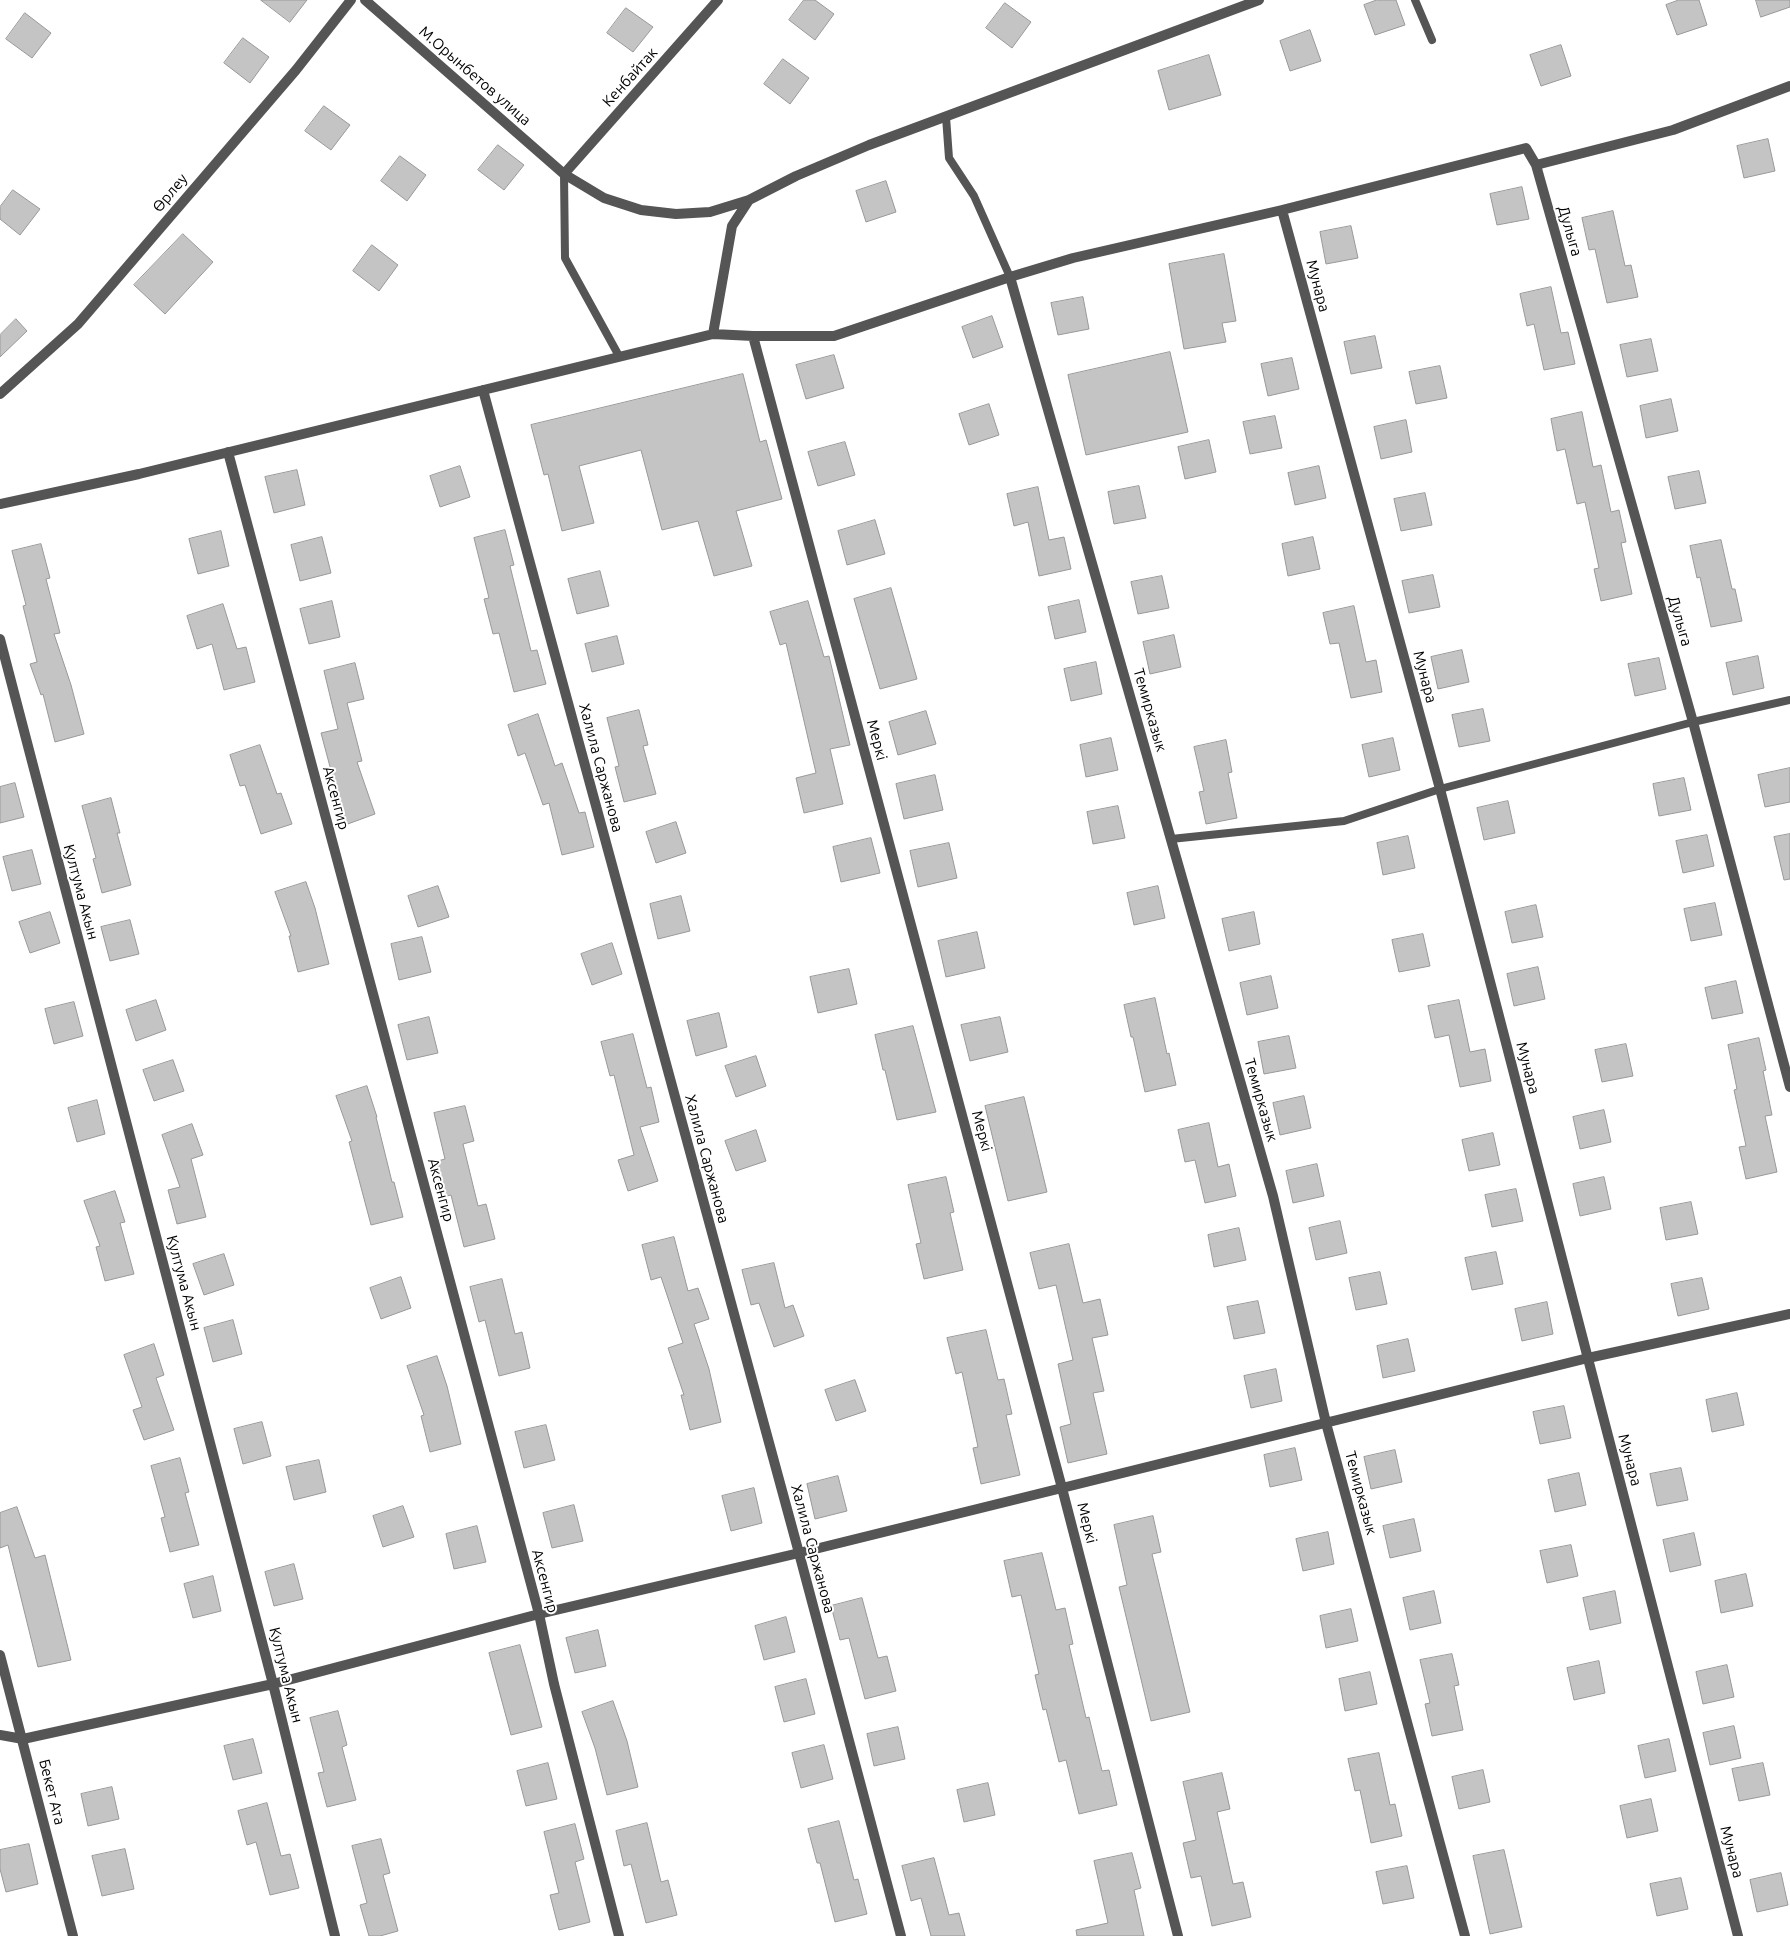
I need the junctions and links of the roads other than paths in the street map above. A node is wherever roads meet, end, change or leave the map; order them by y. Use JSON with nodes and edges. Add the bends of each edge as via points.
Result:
{"nodes":[{"id":1,"x":351,"y":0,"type":"edge"},
{"id":2,"x":365,"y":0,"type":"edge"},
{"id":3,"x":718,"y":0,"type":"edge"},
{"id":4,"x":1259,"y":0,"type":"edge"},
{"id":5,"x":1415,"y":0,"type":"edge"},
{"id":6,"x":1432,"y":40,"type":"dead end"},
{"id":7,"x":1790,"y":86,"type":"edge"},
{"id":8,"x":946,"y":117,"type":"junction"},
{"id":9,"x":1536,"y":165,"type":"junction"},
{"id":10,"x":564,"y":174,"type":"junction"},
{"id":11,"x":749,"y":200,"type":"junction"},
{"id":12,"x":1282,"y":210,"type":"junction"},
{"id":13,"x":1010,"y":277,"type":"junction"},
{"id":14,"x":713,"y":334,"type":"junction"},
{"id":15,"x":753,"y":336,"type":"junction"},
{"id":16,"x":618,"y":356,"type":"junction"},
{"id":17,"x":483,"y":390,"type":"junction"},
{"id":18,"x":0,"y":394,"type":"edge"},
{"id":19,"x":228,"y":452,"type":"junction"},
{"id":20,"x":0,"y":504,"type":"edge"},
{"id":21,"x":0,"y":639,"type":"edge"},
{"id":22,"x":1790,"y":700,"type":"edge"},
{"id":23,"x":1692,"y":722,"type":"junction"},
{"id":24,"x":1440,"y":789,"type":"junction"},
{"id":25,"x":1171,"y":839,"type":"junction"},
{"id":26,"x":1790,"y":1087,"type":"edge"},
{"id":27,"x":1790,"y":1314,"type":"edge"},
{"id":28,"x":1588,"y":1358,"type":"junction"},
{"id":29,"x":1326,"y":1423,"type":"junction"},
{"id":30,"x":1062,"y":1488,"type":"junction"},
{"id":31,"x":799,"y":1554,"type":"junction"},
{"id":32,"x":539,"y":1614,"type":"junction"},
{"id":33,"x":0,"y":1655,"type":"edge"},
{"id":34,"x":273,"y":1684,"type":"junction"},
{"id":35,"x":0,"y":1735,"type":"edge"},
{"id":36,"x":23,"y":1739,"type":"junction"},
{"id":37,"x":73,"y":1936,"type":"edge"},
{"id":38,"x":335,"y":1936,"type":"edge"},
{"id":39,"x":619,"y":1936,"type":"edge"},
{"id":40,"x":901,"y":1936,"type":"edge"},
{"id":41,"x":1178,"y":1936,"type":"edge"},
{"id":42,"x":1465,"y":1936,"type":"edge"},
{"id":43,"x":1738,"y":1936,"type":"edge"}],
"edges":[{"from":1,"to":18,"type":"street","name":"Өрлеу","via":[[296,70],[78,324]]},
{"from":2,"to":10,"type":"street","name":"М.Орынбетов улица"},
{"from":3,"to":10,"type":"street","name":"Кенбайтак"},
{"from":4,"to":8,"type":"street","name":"М.Орынбетов улица"},
{"from":5,"to":6,"type":"lane"},
{"from":7,"to":9,"type":"street","via":[[1673,130]]},
{"from":8,"to":11,"type":"street","name":"М.Орынбетов улица","via":[[869,145]]},
{"from":8,"to":13,"type":"lane","via":[[949,158],[974,196]]},
{"from":9,"to":12,"type":"street","via":[[1526,148]]},
{"from":9,"to":23,"type":"street","name":"Дулыга"},
{"from":10,"to":11,"type":"street","name":"М.Орынбетов улица","via":[[604,198],[642,210],[676,214],[710,212]]},
{"from":10,"to":16,"type":"lane","via":[[565,258]]},
{"from":11,"to":14,"type":"street","via":[[732,226]]},
{"from":12,"to":13,"type":"street","via":[[1073,258]]},
{"from":12,"to":24,"type":"street","name":"Мунара"},
{"from":13,"to":15,"type":"street","via":[[834,336]]},
{"from":13,"to":25,"type":"street","name":"Темирказык"},
{"from":14,"to":15,"type":"street"},
{"from":14,"to":16,"type":"street"},
{"from":15,"to":30,"type":"street","name":"Меркі"},
{"from":16,"to":17,"type":"street"},
{"from":17,"to":19,"type":"street"},
{"from":17,"to":31,"type":"street","name":"Халила Саржанова"},
{"from":19,"to":20,"type":"street"},
{"from":19,"to":32,"type":"street","name":"Аксенгир"},
{"from":21,"to":34,"type":"street","name":"Култума Акын"},
{"from":22,"to":23,"type":"lane"},
{"from":23,"to":24,"type":"lane"},
{"from":23,"to":26,"type":"street","name":"Дулыга"},
{"from":24,"to":25,"type":"lane","via":[[1344,821]]},
{"from":24,"to":28,"type":"street","name":"Мунара"},
{"from":25,"to":29,"type":"street","name":"Темирказык","via":[[1273,1196]]},
{"from":27,"to":28,"type":"street"},
{"from":28,"to":29,"type":"street"},
{"from":28,"to":43,"type":"street","name":"Мунара"},
{"from":29,"to":30,"type":"street"},
{"from":29,"to":42,"type":"street","name":"Темирказык"},
{"from":30,"to":31,"type":"street"},
{"from":30,"to":41,"type":"street","name":"Меркі"},
{"from":31,"to":32,"type":"street"},
{"from":31,"to":40,"type":"street","name":"Халила Саржанова"},
{"from":32,"to":34,"type":"street"},
{"from":32,"to":39,"type":"street","name":"Аксенгир"},
{"from":33,"to":36,"type":"street","name":"Бекет Ата"},
{"from":34,"to":36,"type":"street"},
{"from":34,"to":38,"type":"street","name":"Култума Акын"},
{"from":35,"to":36,"type":"street"},
{"from":36,"to":37,"type":"street","name":"Бекет Ата"}]}
